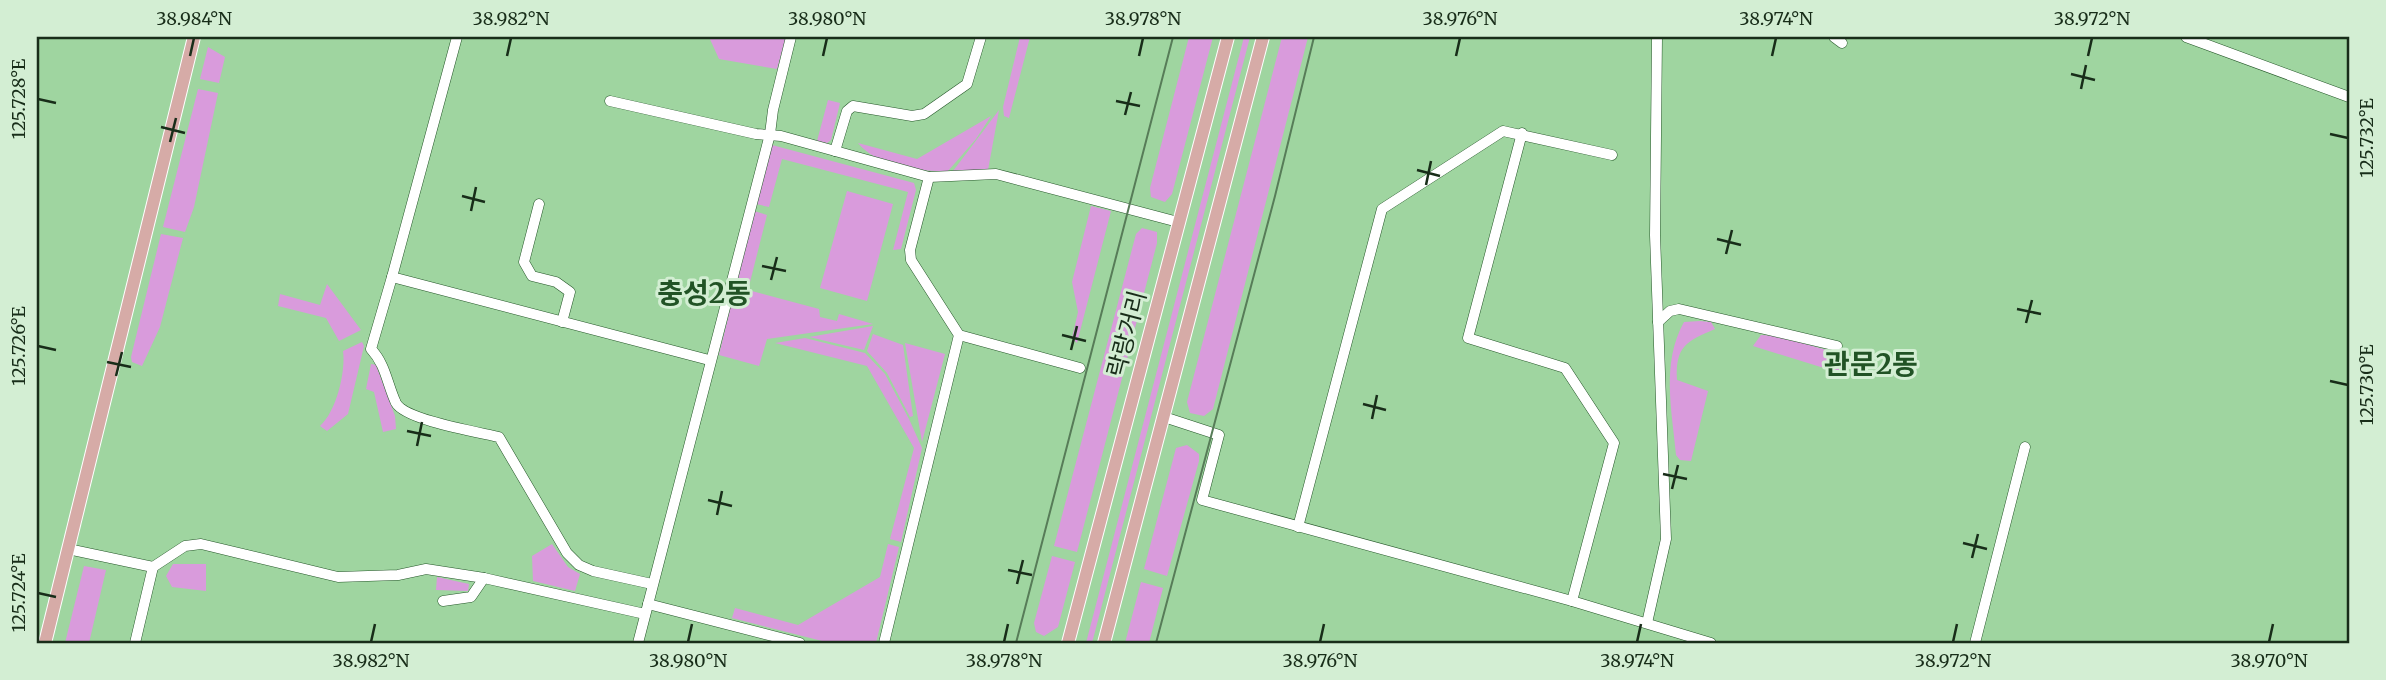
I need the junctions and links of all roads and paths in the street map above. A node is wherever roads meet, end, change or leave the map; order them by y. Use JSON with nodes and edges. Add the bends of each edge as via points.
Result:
{"nodes":[{"id":1,"x":194,"y":37,"type":"edge"},
{"id":2,"x":457,"y":37,"type":"edge"},
{"id":3,"x":791,"y":37,"type":"edge"},
{"id":4,"x":981,"y":37,"type":"edge"},
{"id":5,"x":1228,"y":37,"type":"edge"},
{"id":6,"x":1263,"y":37,"type":"edge"},
{"id":7,"x":1657,"y":37,"type":"edge"},
{"id":8,"x":2186,"y":37,"type":"edge"},
{"id":9,"x":2349,"y":97,"type":"edge"},
{"id":10,"x":610,"y":101,"type":"dead end"},
{"id":11,"x":1522,"y":133,"type":"junction"},
{"id":12,"x":770,"y":134,"type":"junction"},
{"id":13,"x":835,"y":151,"type":"junction"},
{"id":14,"x":1612,"y":155,"type":"dead end"},
{"id":15,"x":929,"y":177,"type":"junction"},
{"id":16,"x":539,"y":204,"type":"dead end"},
{"id":17,"x":1178,"y":222,"type":"junction"},
{"id":18,"x":392,"y":276,"type":"junction"},
{"id":19,"x":562,"y":322,"type":"junction"},
{"id":20,"x":1658,"y":322,"type":"junction"},
{"id":21,"x":959,"y":335,"type":"junction"},
{"id":22,"x":1837,"y":346,"type":"dead end"},
{"id":23,"x":709,"y":360,"type":"junction"},
{"id":24,"x":1080,"y":369,"type":"dead end"},
{"id":25,"x":1164,"y":417,"type":"junction"},
{"id":26,"x":2025,"y":447,"type":"dead end"},
{"id":27,"x":1298,"y":527,"type":"junction"},
{"id":28,"x":68,"y":550,"type":"junction"},
{"id":29,"x":153,"y":567,"type":"junction"},
{"id":30,"x":484,"y":578,"type":"junction"},
{"id":31,"x":652,"y":584,"type":"junction"},
{"id":32,"x":443,"y":601,"type":"dead end"},
{"id":33,"x":1572,"y":601,"type":"junction"},
{"id":34,"x":646,"y":609,"type":"junction"},
{"id":35,"x":1647,"y":623,"type":"junction"},
{"id":36,"x":1669,"y":632,"type":"junction"},
{"id":37,"x":46,"y":643,"type":"edge"},
{"id":38,"x":135,"y":643,"type":"edge"},
{"id":39,"x":638,"y":643,"type":"edge"},
{"id":40,"x":800,"y":643,"type":"edge"},
{"id":41,"x":884,"y":643,"type":"edge"},
{"id":42,"x":1068,"y":643,"type":"edge"},
{"id":43,"x":1104,"y":643,"type":"edge"},
{"id":44,"x":1668,"y":643,"type":"edge"},
{"id":45,"x":1711,"y":643,"type":"edge"},
{"id":46,"x":1975,"y":643,"type":"edge"}],
"edges":[{"from":1,"to":28,"type":"main road"},
{"from":2,"to":18,"type":"street"},
{"from":3,"to":12,"type":"street"},
{"from":4,"to":13,"type":"street","via":[[967,84],[924,114],[853,106],[847,111]]},
{"from":5,"to":17,"type":"main road","name":"락랑거리"},
{"from":6,"to":25,"type":"main road"},
{"from":7,"to":20,"type":"street"},
{"from":8,"to":9,"type":"street"},
{"from":10,"to":12,"type":"street"},
{"from":11,"to":14,"type":"street"},
{"from":11,"to":27,"type":"street","via":[[1503,131],[1382,209]]},
{"from":11,"to":33,"type":"street","via":[[1468,338],[1565,368],[1614,443]]},
{"from":12,"to":13,"type":"street"},
{"from":12,"to":23,"type":"street"},
{"from":13,"to":15,"type":"street"},
{"from":15,"to":17,"type":"street","via":[[996,174]]},
{"from":15,"to":21,"type":"street","via":[[911,260]]},
{"from":16,"to":19,"type":"street","via":[[524,262],[532,276],[556,282],[570,292]]},
{"from":17,"to":42,"type":"main road","name":"락랑거리"},
{"from":18,"to":19,"type":"street"},
{"from":18,"to":31,"type":"street","via":[[371,349],[380,359],[397,405],[411,415],[499,437],[567,553],[579,565]]},
{"from":19,"to":23,"type":"street"},
{"from":20,"to":22,"type":"street","via":[[1679,309]]},
{"from":20,"to":35,"type":"street","via":[[1666,539]]},
{"from":21,"to":24,"type":"street"},
{"from":21,"to":41,"type":"street"},
{"from":23,"to":31,"type":"street"},
{"from":25,"to":27,"type":"street","via":[[1219,435],[1202,500]]},
{"from":25,"to":43,"type":"main road"},
{"from":26,"to":46,"type":"street"},
{"from":27,"to":33,"type":"street"},
{"from":28,"to":29,"type":"street"},
{"from":28,"to":37,"type":"main road"},
{"from":29,"to":30,"type":"street","via":[[185,546],[201,544],[338,577],[426,569]]},
{"from":29,"to":38,"type":"street"},
{"from":30,"to":32,"type":"street","via":[[471,597]]},
{"from":30,"to":34,"type":"street"},
{"from":31,"to":34,"type":"street"},
{"from":33,"to":35,"type":"street"},
{"from":34,"to":39,"type":"street"},
{"from":34,"to":40,"type":"street"},
{"from":35,"to":36,"type":"street"},
{"from":36,"to":44,"type":"street"},
{"from":36,"to":45,"type":"street"}]}
